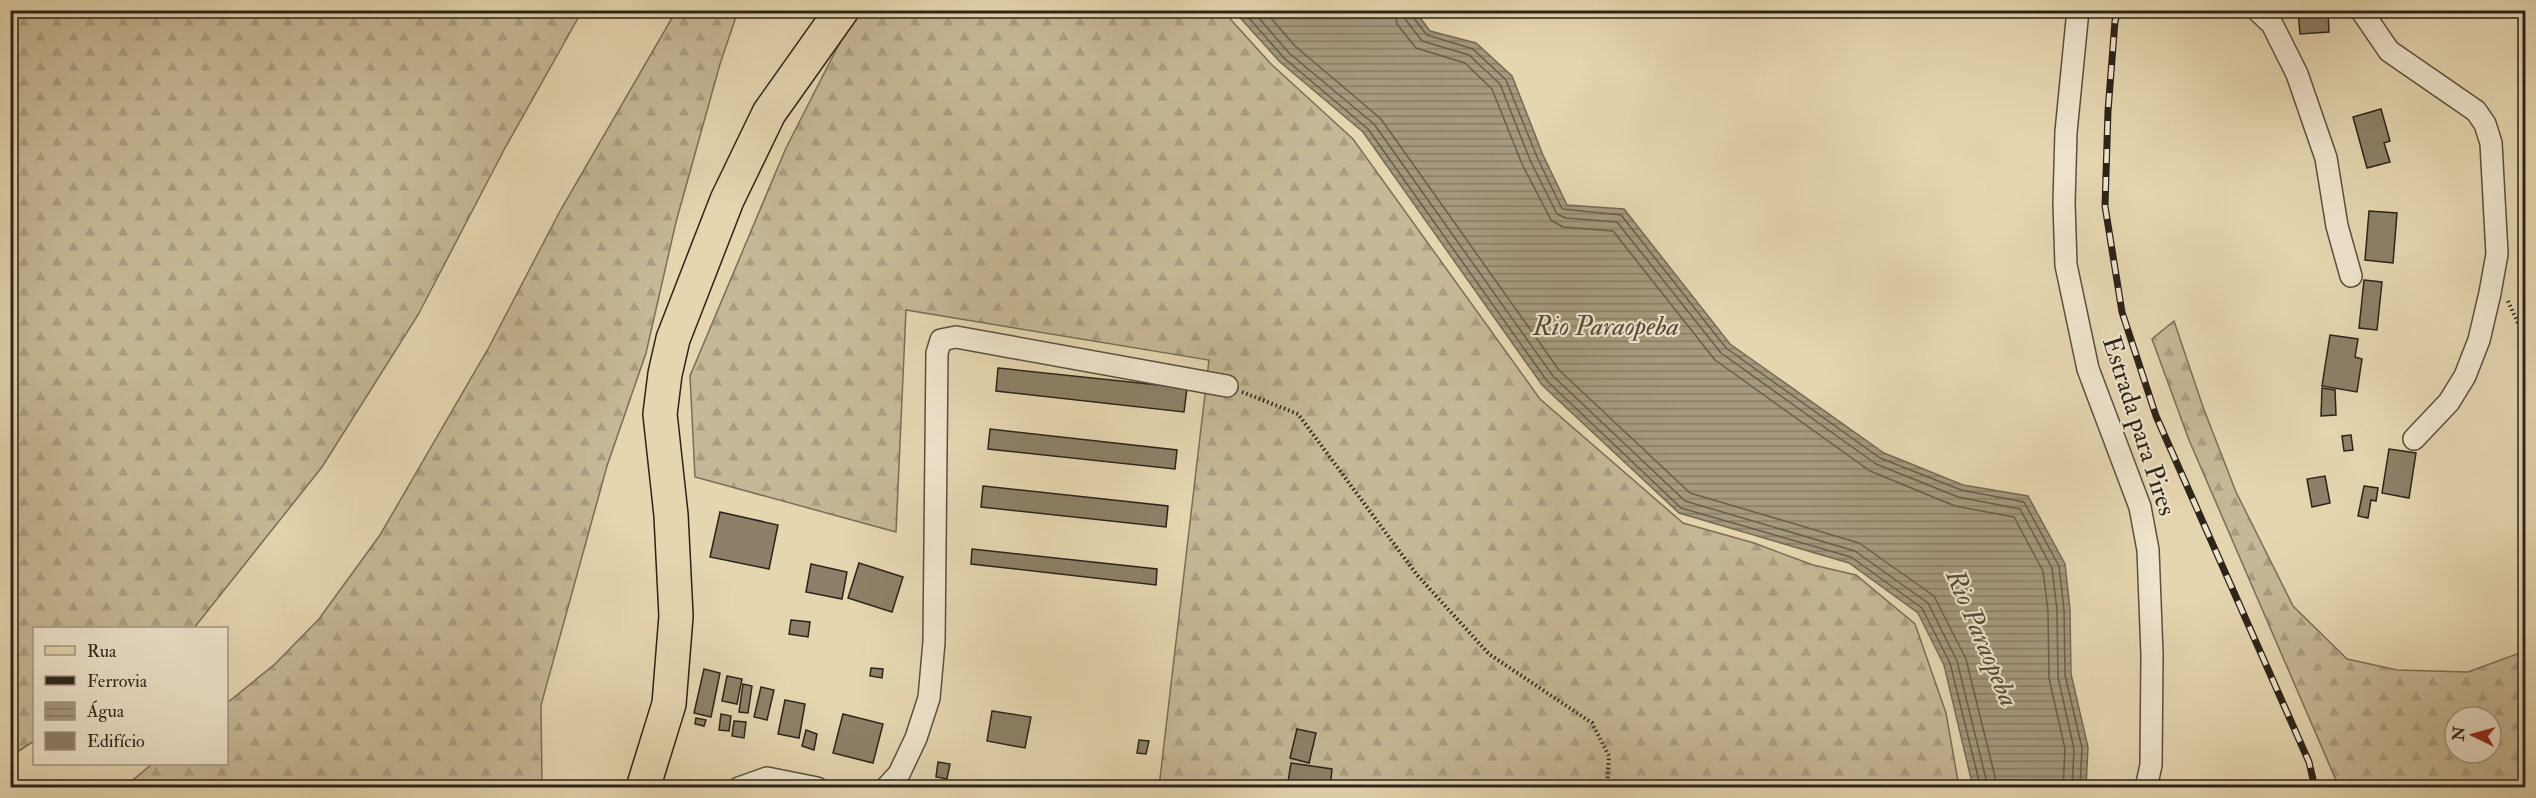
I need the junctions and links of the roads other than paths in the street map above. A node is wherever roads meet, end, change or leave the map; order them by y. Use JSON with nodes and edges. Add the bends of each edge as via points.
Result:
{"nodes":[{"id":1,"x":842,"y":10,"type":"edge"},
{"id":2,"x":2078,"y":10,"type":"edge"},
{"id":3,"x":2257,"y":10,"type":"edge"},
{"id":4,"x":2361,"y":10,"type":"edge"},
{"id":5,"x":2351,"y":276,"type":"dead end"},
{"id":6,"x":1227,"y":386,"type":"road end"},
{"id":7,"x":2414,"y":439,"type":"dead end"},
{"id":8,"x":643,"y":788,"type":"edge"},
{"id":9,"x":739,"y":788,"type":"edge"},
{"id":10,"x":817,"y":788,"type":"edge"},
{"id":11,"x":886,"y":788,"type":"edge"},
{"id":12,"x":2146,"y":788,"type":"edge"}],
"edges":[{"from":1,"to":8,"type":"main road","via":[[769,112],[727,200],[673,339],[664,374],[660,414],[672,515],[676,616],[669,704]]},
{"from":2,"to":12,"type":"street","name":"Estrada para Pires","via":[[2066,132],[2066,265],[2088,369],[2140,507],[2148,550],[2152,655],[2151,754]]},
{"from":3,"to":5,"type":"street","via":[[2272,24],[2301,85],[2326,158],[2337,226]]},
{"from":4,"to":7,"type":"street","via":[[2390,51],[2476,111],[2491,143],[2497,254],[2479,340],[2465,376],[2449,402]]},
{"from":6,"to":11,"type":"street","via":[[956,337],[941,340],[937,352],[934,642],[929,698],[899,774]]},
{"from":9,"to":10,"type":"street","via":[[767,778]]}]}
